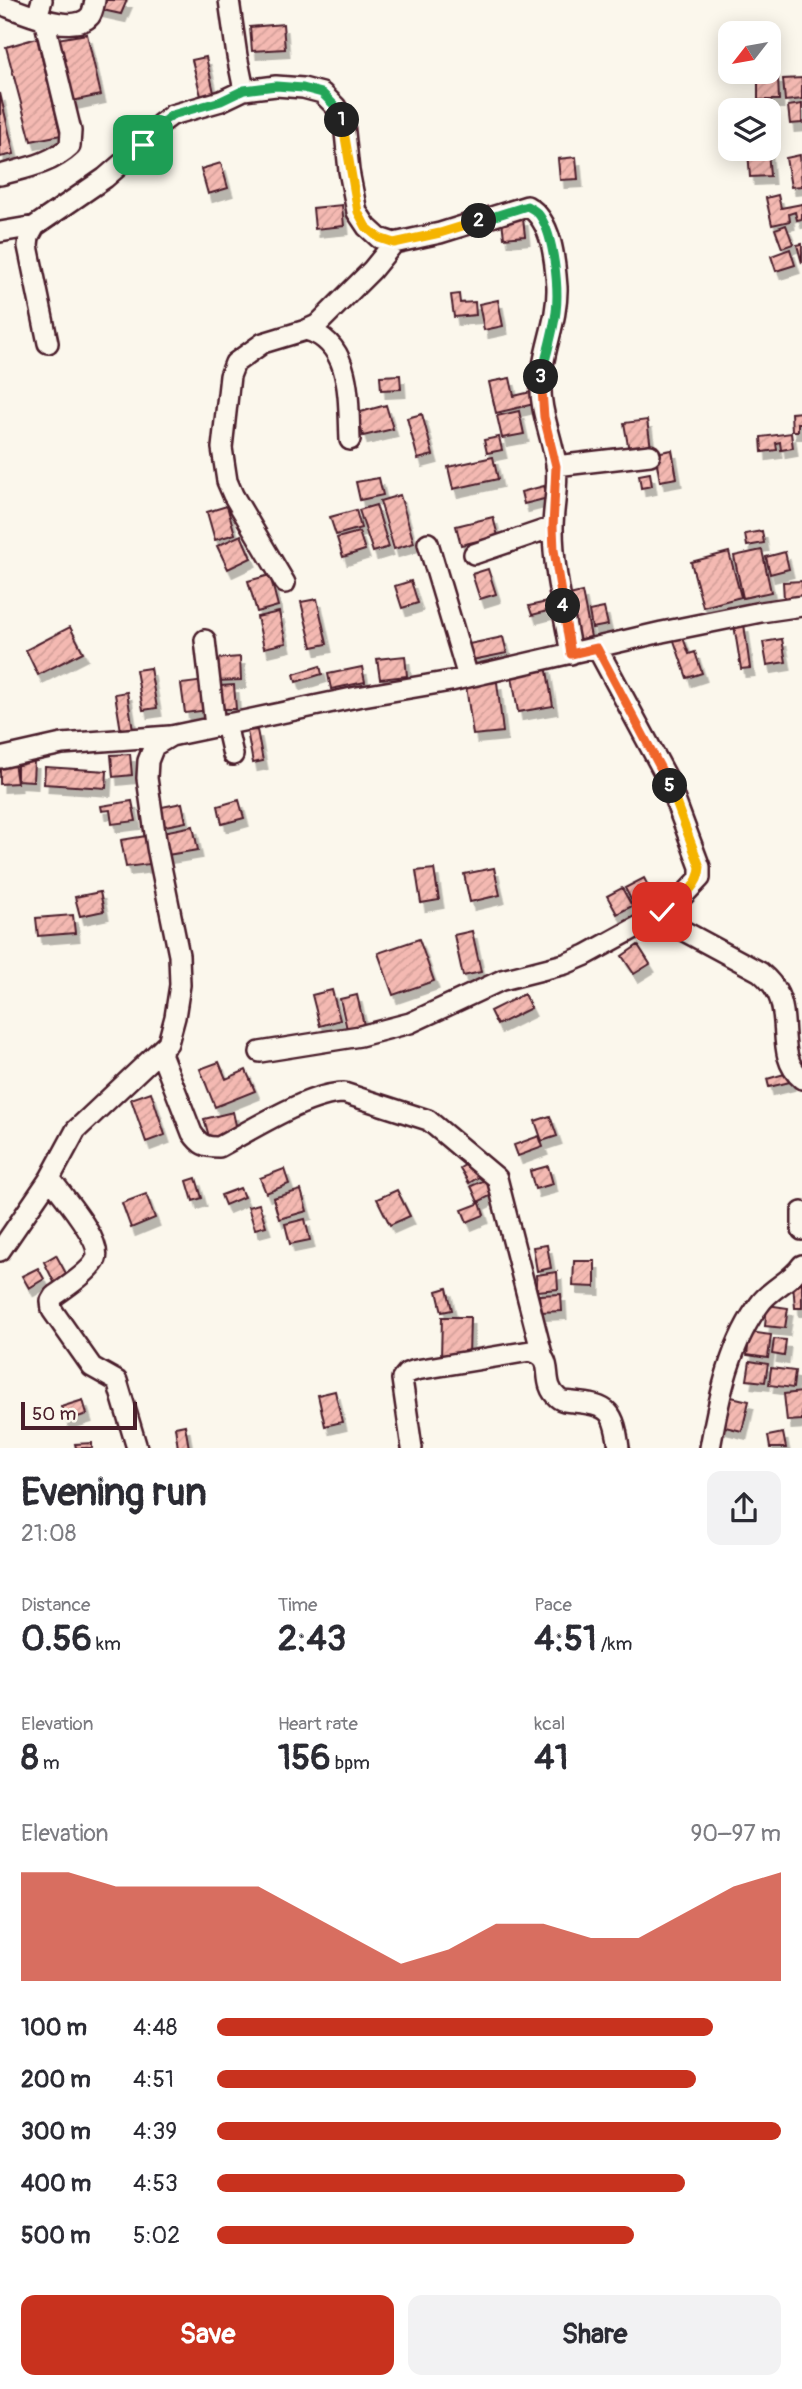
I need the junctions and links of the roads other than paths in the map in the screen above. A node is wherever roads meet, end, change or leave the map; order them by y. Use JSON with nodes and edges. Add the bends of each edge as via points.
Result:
{"nodes":[{"id":1,"x":95,"y":0,"type":"edge"},
{"id":2,"x":229,"y":0,"type":"edge"},
{"id":3,"x":0,"y":4,"type":"edge"},
{"id":4,"x":41,"y":12,"type":"edge"},
{"id":5,"x":244,"y":90,"type":"junction"},
{"id":6,"x":0,"y":176,"type":"edge"},
{"id":7,"x":35,"y":226,"type":"junction"},
{"id":8,"x":0,"y":232,"type":"edge"},
{"id":9,"x":394,"y":243,"type":"junction"},
{"id":10,"x":306,"y":330,"type":"junction"},
{"id":11,"x":48,"y":343,"type":"dead end"},
{"id":12,"x":350,"y":440,"type":"dead end"},
{"id":13,"x":650,"y":455,"type":"dead end"},
{"id":14,"x":556,"y":466,"type":"junction"},
{"id":15,"x":553,"y":527,"type":"junction"},
{"id":16,"x":429,"y":543,"type":"dead end"},
{"id":17,"x":474,"y":554,"type":"dead end"},
{"id":18,"x":285,"y":583,"type":"dead end"},
{"id":19,"x":802,"y":606,"type":"edge"},
{"id":20,"x":205,"y":639,"type":"dead end"},
{"id":21,"x":597,"y":648,"type":"junction"},
{"id":22,"x":571,"y":654,"type":"junction"},
{"id":23,"x":468,"y":677,"type":"junction"},
{"id":24,"x":220,"y":725,"type":"junction"},
{"id":25,"x":171,"y":736,"type":"junction"},
{"id":26,"x":233,"y":755,"type":"dead end"},
{"id":27,"x":0,"y":758,"type":"edge"},
{"id":28,"x":662,"y":912,"type":"junction"},
{"id":29,"x":160,"y":1051,"type":"junction"},
{"id":30,"x":260,"y":1052,"type":"dead end"},
{"id":31,"x":802,"y":1079,"type":"edge"},
{"id":32,"x":50,"y":1178,"type":"junction"},
{"id":33,"x":802,"y":1212,"type":"edge"},
{"id":34,"x":802,"y":1230,"type":"edge"},
{"id":35,"x":0,"y":1251,"type":"edge"},
{"id":36,"x":802,"y":1265,"type":"edge"},
{"id":37,"x":542,"y":1354,"type":"junction"},
{"id":38,"x":137,"y":1447,"type":"edge"},
{"id":39,"x":412,"y":1447,"type":"edge"},
{"id":40,"x":619,"y":1447,"type":"edge"},
{"id":41,"x":710,"y":1447,"type":"edge"}],
"edges":[{"from":1,"to":4,"type":"street","via":[[91,15],[81,23],[67,24]]},
{"from":2,"to":5,"type":"street"},
{"from":3,"to":4,"type":"street"},
{"from":4,"to":6,"type":"street","via":[[71,146],[60,156]]},
{"from":5,"to":7,"type":"street","via":[[172,115],[105,178]]},
{"from":5,"to":9,"type":"street","via":[[303,88],[322,93],[336,107],[344,123],[358,212],[366,227]]},
{"from":7,"to":8,"type":"street"},
{"from":7,"to":11,"type":"street","via":[[28,246]]},
{"from":9,"to":10,"type":"street","via":[[327,316]]},
{"from":9,"to":14,"type":"street","via":[[527,206],[538,212],[549,237],[556,286],[556,311],[541,380]]},
{"from":10,"to":12,"type":"street","via":[[326,339],[341,363]]},
{"from":10,"to":18,"type":"street","via":[[262,343],[235,363],[222,448],[233,495]]},
{"from":13,"to":14,"type":"street"},
{"from":14,"to":15,"type":"street"},
{"from":15,"to":17,"type":"street"},
{"from":15,"to":22,"type":"street"},
{"from":16,"to":23,"type":"street"},
{"from":19,"to":21,"type":"street"},
{"from":20,"to":24,"type":"street"},
{"from":21,"to":22,"type":"street"},
{"from":21,"to":28,"type":"street","via":[[666,776],[700,867],[694,886]]},
{"from":22,"to":23,"type":"street"},
{"from":23,"to":24,"type":"street"},
{"from":24,"to":25,"type":"street"},
{"from":24,"to":26,"type":"street"},
{"from":25,"to":27,"type":"street","via":[[62,744]]},
{"from":25,"to":29,"type":"street","via":[[154,746],[146,778],[179,955],[175,1017],[168,1043]]},
{"from":28,"to":30,"type":"street","via":[[586,955],[502,980],[410,1023]]},
{"from":28,"to":31,"type":"street","via":[[682,930],[770,981],[782,1004],[788,1060]]},
{"from":29,"to":32,"type":"street","via":[[76,1130]]},
{"from":29,"to":37,"type":"street","via":[[192,1133],[206,1147],[219,1147],[330,1093],[344,1093],[428,1120],[497,1178]]},
{"from":32,"to":35,"type":"street"},
{"from":32,"to":38,"type":"street","via":[[96,1248],[90,1266],[54,1296],[52,1310],[92,1367],[117,1381]]},
{"from":33,"to":34,"type":"street"},
{"from":36,"to":41,"type":"street","via":[[751,1318],[726,1378]]},
{"from":37,"to":39,"type":"street","via":[[530,1351],[407,1373],[402,1379]]},
{"from":37,"to":40,"type":"street","via":[[551,1390],[562,1401],[606,1409],[617,1429]]}]}
